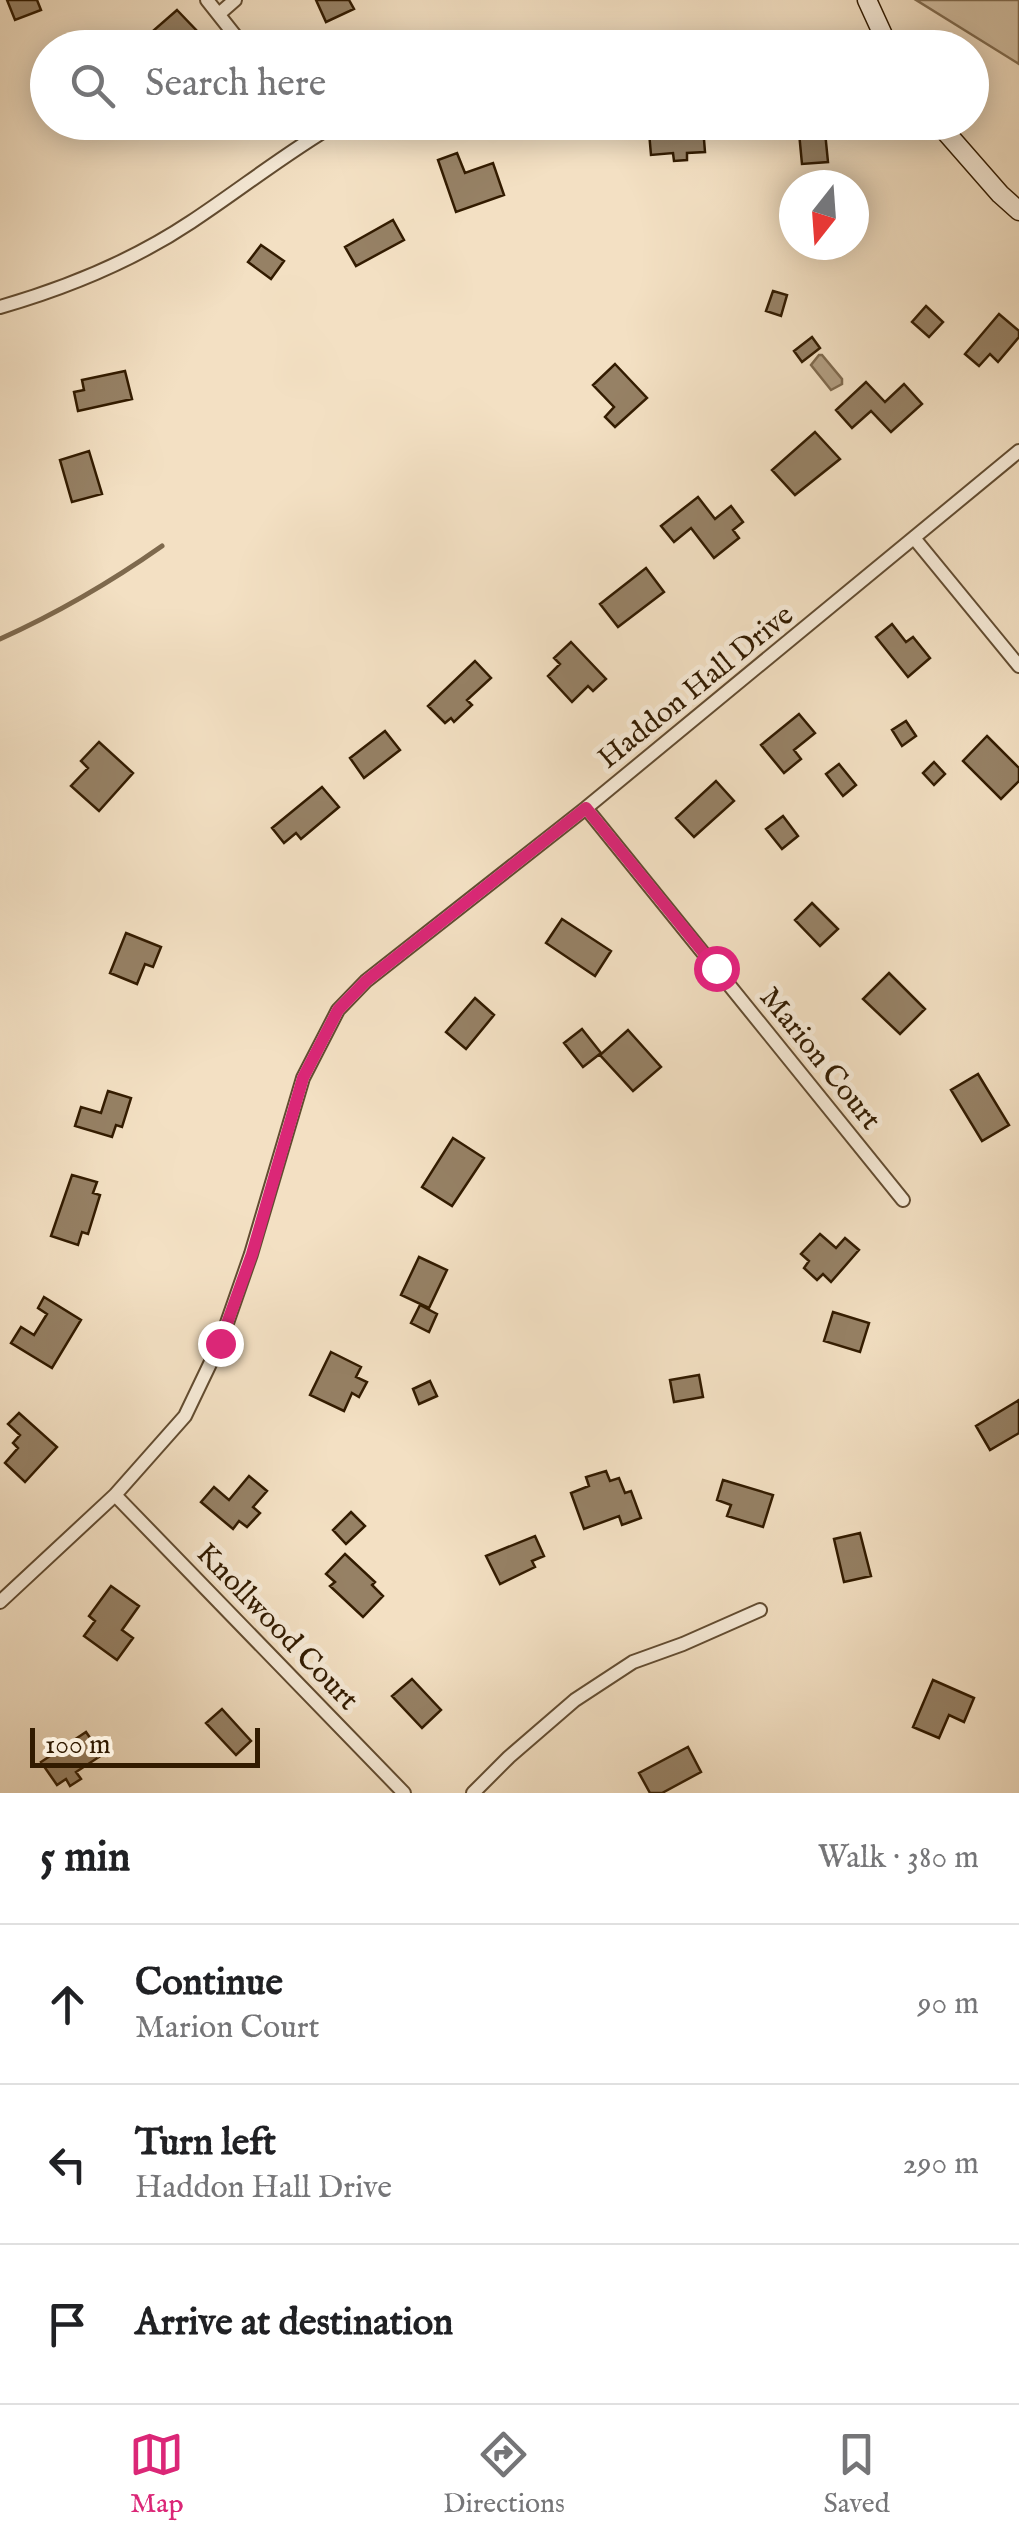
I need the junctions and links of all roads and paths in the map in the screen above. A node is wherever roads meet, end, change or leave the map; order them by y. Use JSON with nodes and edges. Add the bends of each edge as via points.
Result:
{"nodes":[{"id":1,"x":207,"y":0,"type":"edge"},
{"id":2,"x":235,"y":0,"type":"edge"},
{"id":3,"x":867,"y":0,"type":"edge"},
{"id":4,"x":219,"y":14,"type":"junction"},
{"id":5,"x":231,"y":30,"type":"edge"},
{"id":6,"x":881,"y":30,"type":"edge"},
{"id":7,"x":309,"y":140,"type":"edge"},
{"id":8,"x":953,"y":140,"type":"edge"},
{"id":9,"x":1019,"y":210,"type":"edge"},
{"id":10,"x":0,"y":307,"type":"edge"},
{"id":11,"x":1019,"y":451,"type":"edge"},
{"id":12,"x":914,"y":538,"type":"junction"},
{"id":13,"x":1019,"y":666,"type":"edge"},
{"id":14,"x":586,"y":808,"type":"junction"},
{"id":15,"x":903,"y":1200,"type":"dead end"},
{"id":16,"x":115,"y":1495,"type":"junction"},
{"id":17,"x":0,"y":1602,"type":"edge"},
{"id":18,"x":760,"y":1610,"type":"dead end"},
{"id":19,"x":404,"y":1793,"type":"edge"},
{"id":20,"x":473,"y":1793,"type":"edge"}],
"edges":[{"from":1,"to":4,"type":"street"},
{"from":2,"to":4,"type":"street"},
{"from":3,"to":6,"type":"main road"},
{"from":4,"to":5,"type":"street"},
{"from":7,"to":10,"type":"street","via":[[188,225],[109,267]]},
{"from":8,"to":9,"type":"main road"},
{"from":11,"to":12,"type":"street","name":"Haddon Hall Drive"},
{"from":12,"to":13,"type":"street"},
{"from":12,"to":14,"type":"street","name":"Haddon Hall Drive"},
{"from":14,"to":15,"type":"street","name":"Marion Court"},
{"from":14,"to":16,"type":"street","name":"Haddon Hall Drive","via":[[338,1010],[303,1078],[220,1343],[185,1416]]},
{"from":16,"to":17,"type":"street","name":"Haddon Hall Drive"},
{"from":16,"to":19,"type":"street","name":"Knollwood Court"},
{"from":18,"to":20,"type":"street","via":[[632,1662],[575,1700]]}]}
